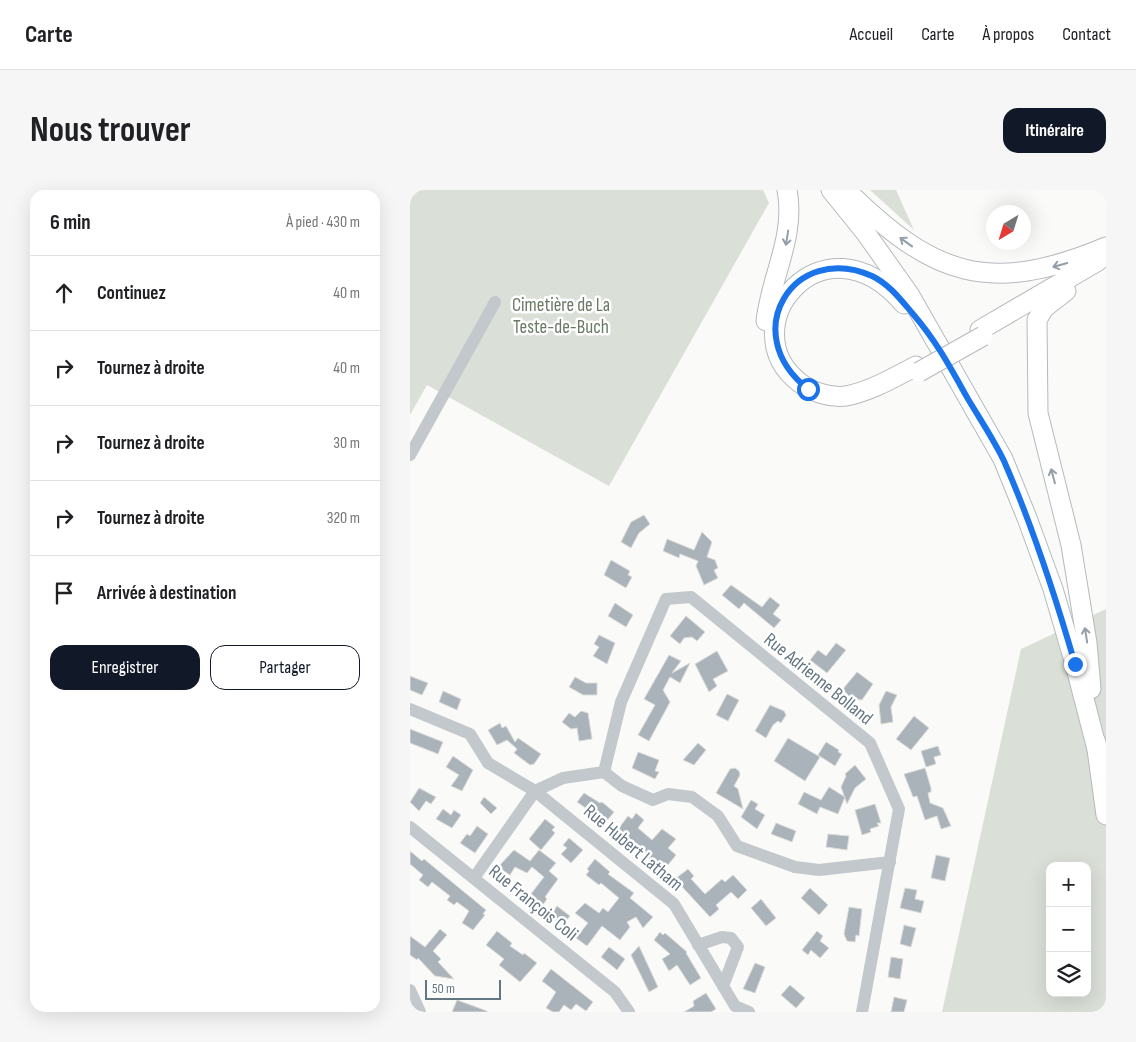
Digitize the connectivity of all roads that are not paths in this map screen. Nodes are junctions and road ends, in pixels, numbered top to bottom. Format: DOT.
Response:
graph roads {
  1 [pos="787,190"];
  2 [pos="831,190"];
  3 [pos="846,190"];
  4 [pos="1106,247"];
  5 [pos="1106,257"];
  6 [pos="1106,266"];
  7 [pos="1066,291"];
  8 [pos="495,302"];
  9 [pos="982,333"];
  10 [pos="935,340"];
  11 [pos="917,369"];
  12 [pos="410,455"];
  13 [pos="410,710"];
  14 [pos="1098,753"];
  15 [pos="604,772"];
  16 [pos="535,791"];
  17 [pos="1106,815"];
  18 [pos="410,827"];
  19 [pos="890,862"];
  20 [pos="474,878"];
  21 [pos="698,945"];
  22 [pos="723,986"];
  23 [pos="410,990"];
  24 [pos="420,1012"];
  25 [pos="629,1012"];
  26 [pos="750,1012"];
  27 [pos="862,1012"];
  1 -- 11 [label="main road, one-way"];
  2 -- 10 [label="main road"];
  4 -- 3 [label="main road, one-way"];
  5 -- 9 [label="main road"];
  6 -- 7 [label="main road"];
  7 -- 9 [label="main road"];
  14 -- 7 [label="main road, one-way"];
  8 -- 12 [label="street"];
  9 -- 11 [label="main road, bridge"];
  10 -- 11 [label="main road"];
  10 -- 14 [label="main road"];
  13 -- 16 [label="street, Rue Hubert Latham"];
  14 -- 17 [label="main road"];
  15 -- 16 [label="street"];
  15 -- 19 [label="street"];
  15 -- 19 [label="street, Rue Adrienne Bolland"];
  16 -- 20 [label="street"];
  16 -- 21 [label="street, Rue Hubert Latham"];
  18 -- 20 [label="street, Rue François Coli"];
  19 -- 27 [label="street, Rue Adrienne Bolland"];
  20 -- 25 [label="street, Rue François Coli"];
  21 -- 22 [label="street, Rue Hubert Latham"];
  21 -- 22 [label="street"];
  22 -- 26 [label="street, Rue Hubert Latham"];
  23 -- 24 [label="street"];
}
